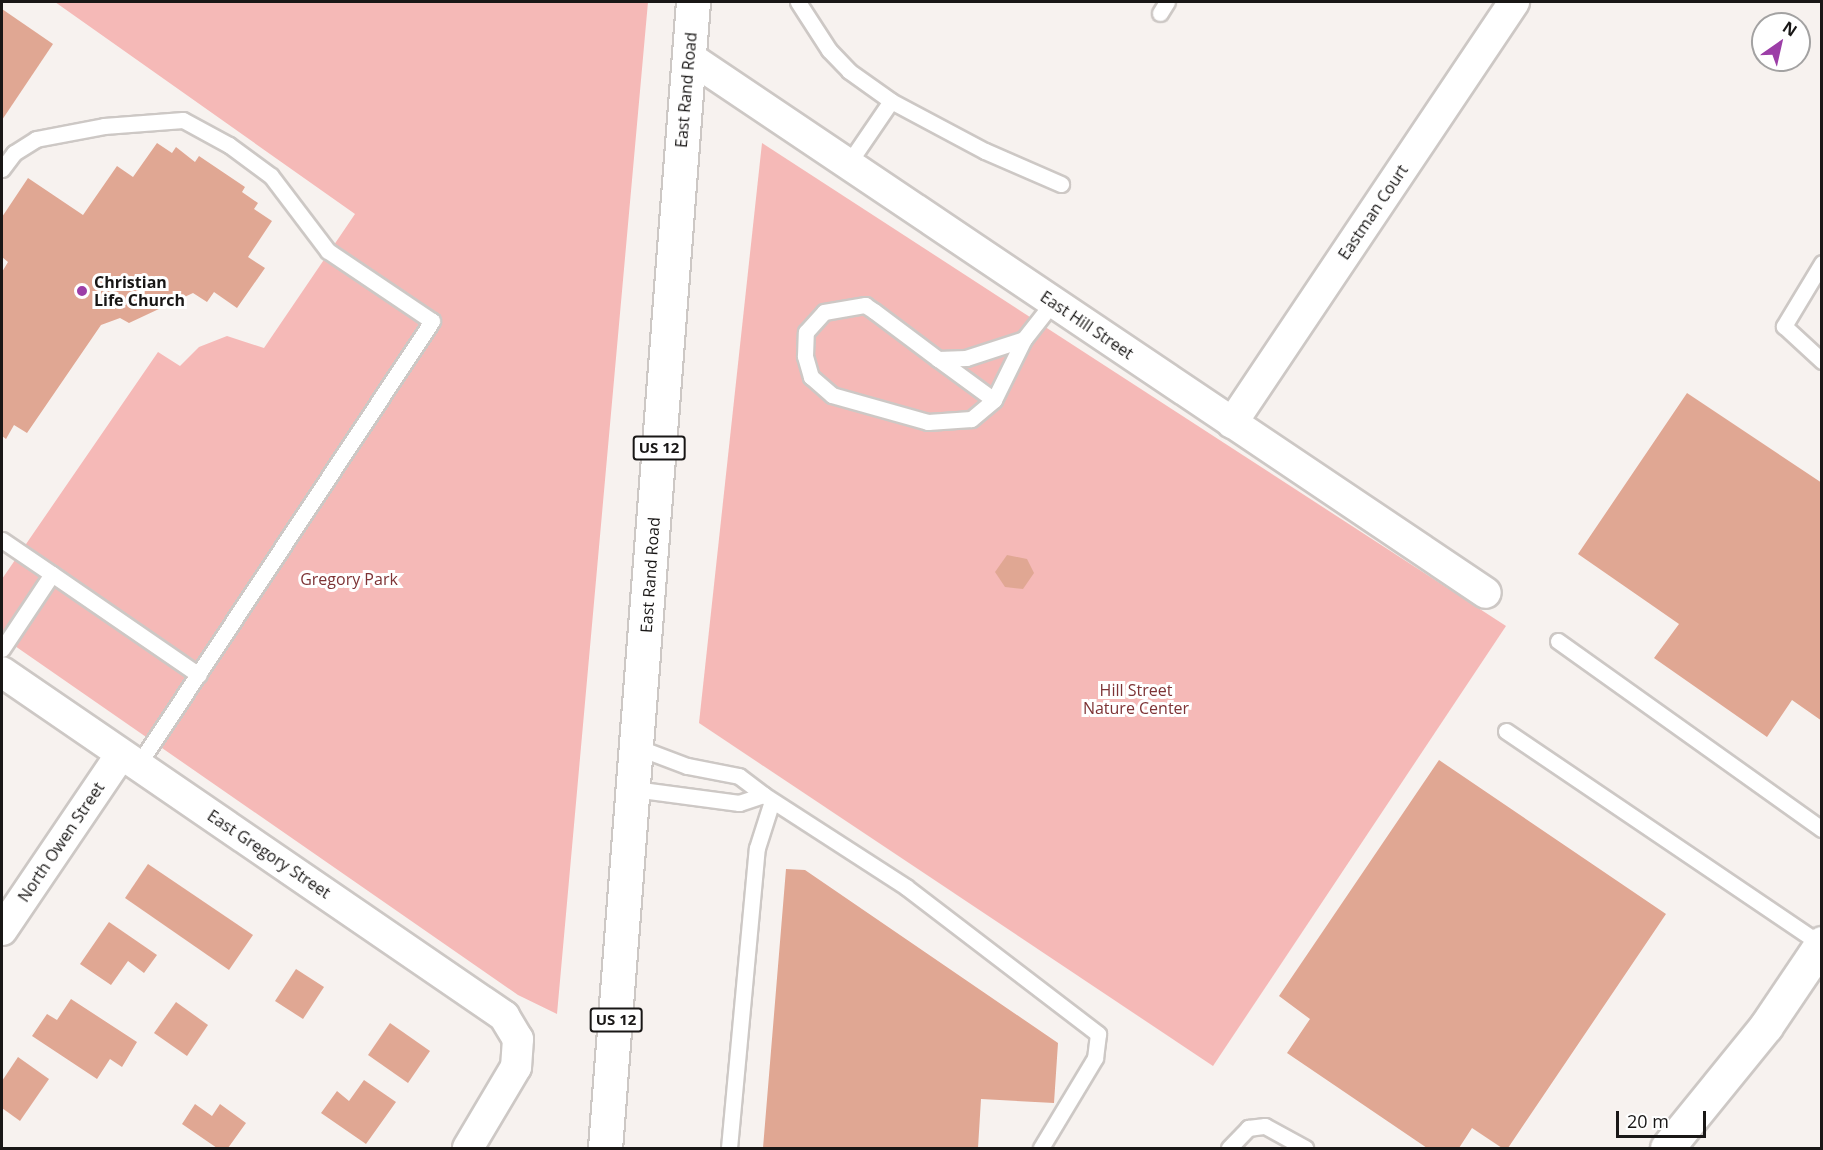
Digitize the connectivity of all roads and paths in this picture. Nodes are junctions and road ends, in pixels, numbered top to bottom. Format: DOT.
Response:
graph roads {
  1 [pos="693,2"];
  2 [pos="798,2"];
  3 [pos="1514,2"];
  4 [pos="689,57"];
  5 [pos="891,101"];
  6 [pos="848,165"];
  7 [pos="2,169"];
  8 [pos="1061,184"];
  9 [pos="1821,263"];
  10 [pos="1053,302"];
  11 [pos="1024,339"];
  12 [pos="938,359"];
  13 [pos="1821,361"];
  14 [pos="994,400"];
  15 [pos="1232,423"];
  16 [pos="2,540"];
  17 [pos="52,574"];
  18 [pos="1486,593"];
  19 [pos="1558,641"];
  20 [pos="2,650"];
  21 [pos="2,672"];
  22 [pos="199,675"];
  23 [pos="1506,730"];
  24 [pos="637,747"];
  25 [pos="130,759"];
  26 [pos="634,789"];
  27 [pos="768,798"];
  28 [pos="1821,828"];
  29 [pos="2,930"];
  30 [pos="1821,943"];
  31 [pos="468,1149"];
  32 [pos="605,1149"];
  33 [pos="729,1149"];
  34 [pos="1041,1149"];
  35 [pos="1229,1149"];
  36 [pos="1305,1149"];
  37 [pos="1667,1149"];
  1 -- 4 [label="main road, East Rand Road / US 12"];
  2 -- 5 [label="lane"];
  3 -- 15 [label="street, Eastman Court"];
  4 -- 6 [label="street, East Hill Street"];
  4 -- 24 [label="main road, East Rand Road / US 12"];
  5 -- 6 [label="lane"];
  5 -- 8 [label="lane"];
  6 -- 10 [label="street, East Hill Street"];
  7 -- 22 [label="lane"];
  9 -- 13 [label="lane"];
  10 -- 11 [label="lane"];
  10 -- 15 [label="street, East Hill Street"];
  11 -- 12 [label="lane"];
  11 -- 14 [label="lane"];
  12 -- 14 [label="lane"];
  12 -- 14 [label="lane"];
  15 -- 18 [label="street, East Hill Street"];
  16 -- 17 [label="lane"];
  17 -- 20 [label="lane"];
  17 -- 22 [label="lane"];
  19 -- 28 [label="lane"];
  21 -- 25 [label="street, East Gregory Street"];
  22 -- 25 [label="lane"];
  23 -- 30 [label="lane"];
  24 -- 26 [label="main road, East Rand Road / US 12"];
  24 -- 27 [label="lane"];
  25 -- 29 [label="street, North Owen Street"];
  25 -- 31 [label="street, East Gregory Street"];
  26 -- 27 [label="lane"];
  26 -- 32 [label="main road, East Rand Road / US 12"];
  27 -- 33 [label="lane"];
  27 -- 34 [label="lane"];
  30 -- 37 [label="main road"];
  35 -- 36 [label="lane"];
}
